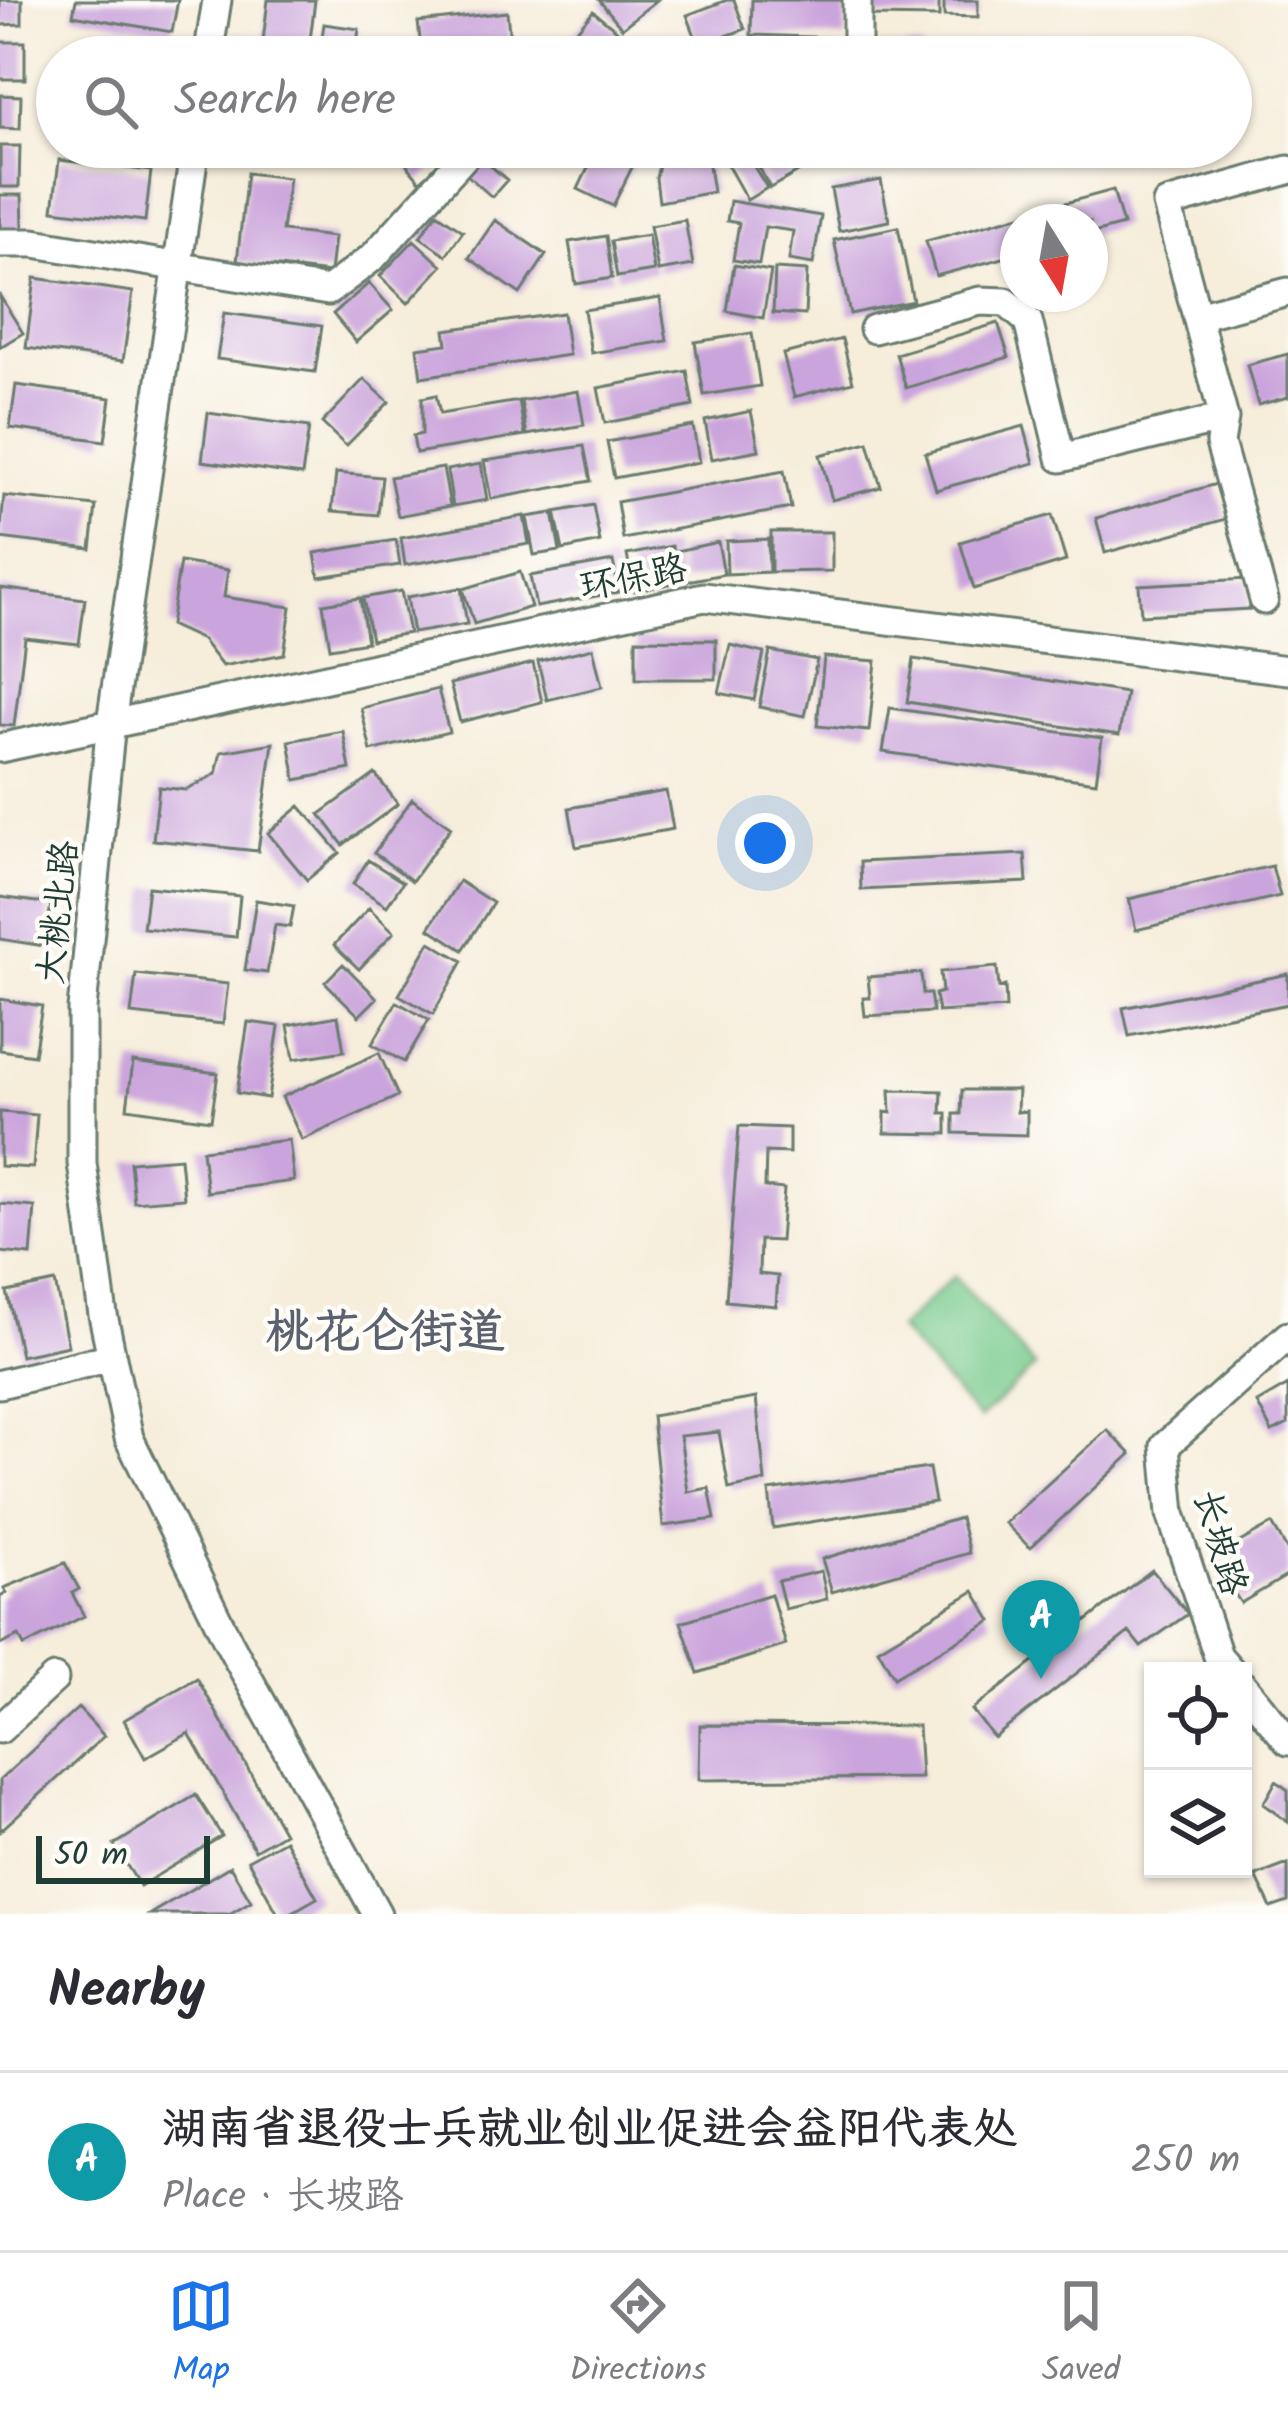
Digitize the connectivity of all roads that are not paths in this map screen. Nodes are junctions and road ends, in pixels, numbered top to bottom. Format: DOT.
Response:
graph roads {
  1 [pos="217,0"];
  2 [pos="857,0"];
  3 [pos="211,36"];
  4 [pos="857,36"];
  5 [pos="192,168"];
  6 [pos="453,168"];
  7 [pos="1288,170"];
  8 [pos="0,243"];
  9 [pos="178,265"];
  10 [pos="1288,292"];
  11 [pos="1197,316"];
  12 [pos="874,329"];
  13 [pos="1224,418"];
  14 [pos="1264,600"];
  15 [pos="1288,670"];
  16 [pos="111,724"];
  17 [pos="0,748"];
  18 [pos="1288,1336"];
  19 [pos="112,1357"];
  20 [pos="0,1384"];
  21 [pos="1223,1662"];
  22 [pos="54,1679"];
  23 [pos="1252,1697"];
  24 [pos="0,1729"];
  25 [pos="1288,1741"];
  26 [pos="377,1914"];
  1 -- 3 [label="street"];
  2 -- 4 [label="street"];
  5 -- 9 [label="street, 大桃北路"];
  6 -- 9 [label="street"];
  7 -- 11 [label="street"];
  8 -- 9 [label="street"];
  9 -- 16 [label="street, 大桃北路"];
  10 -- 11 [label="street"];
  11 -- 13 [label="street"];
  12 -- 13 [label="street"];
  13 -- 14 [label="street"];
  15 -- 16 [label="street, 环保路"];
  16 -- 17 [label="street, 环保路"];
  16 -- 19 [label="street, 大桃北路"];
  18 -- 21 [label="street, 长坡路"];
  19 -- 20 [label="street"];
  19 -- 26 [label="street, 大桃北路"];
  22 -- 24 [label="street"];
  23 -- 25 [label="street"];
}
